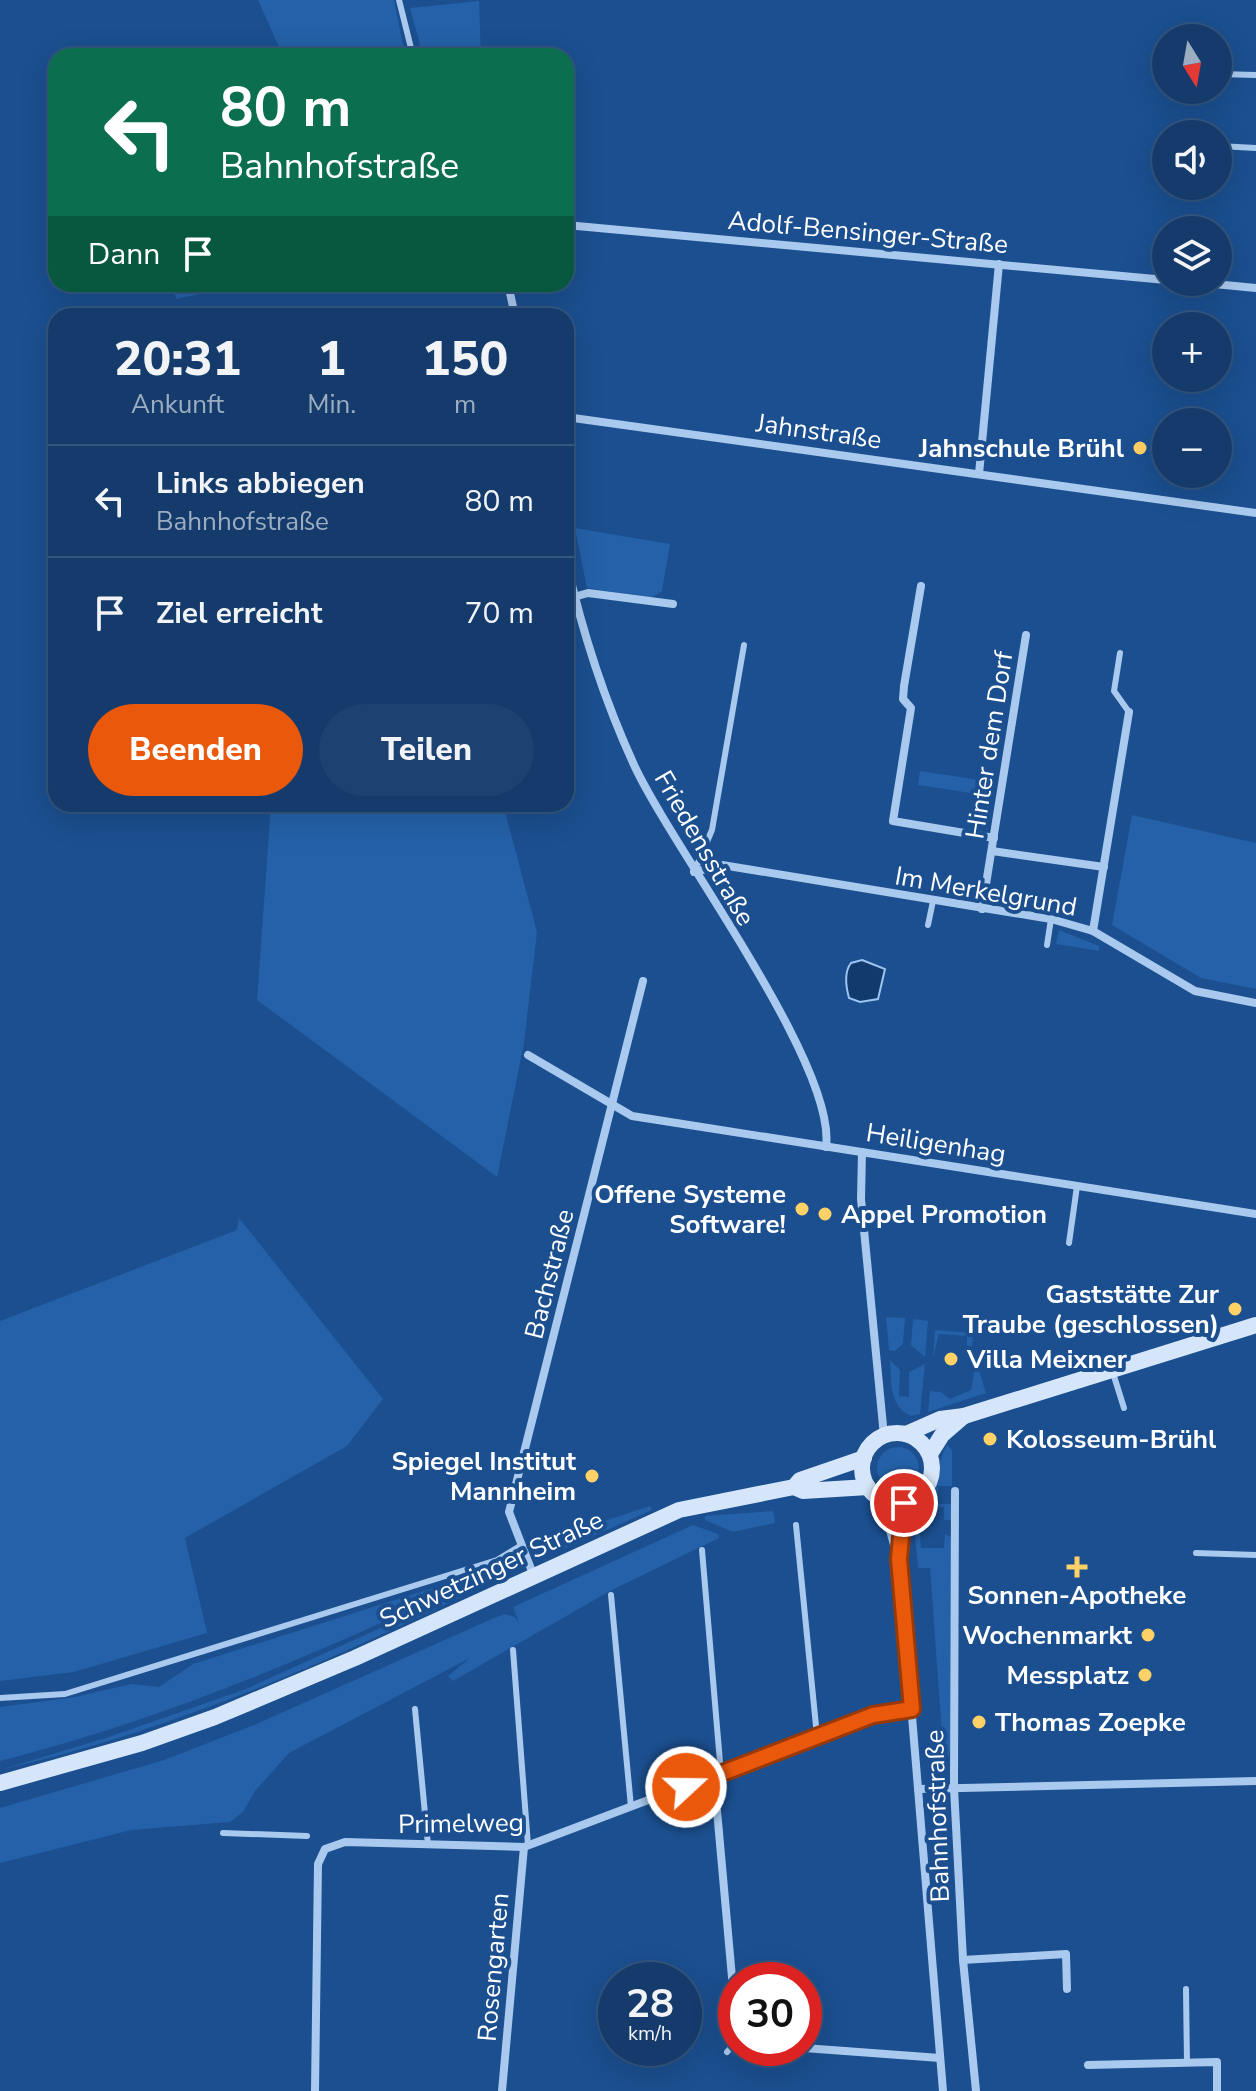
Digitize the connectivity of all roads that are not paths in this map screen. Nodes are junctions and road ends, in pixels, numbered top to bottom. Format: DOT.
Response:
graph roads {
  1 [pos="399,0"];
  2 [pos="411,48"];
  3 [pos="1232,74"];
  4 [pos="1256,75"];
  5 [pos="1232,147"];
  6 [pos="1256,148"];
  7 [pos="574,226"];
  8 [pos="999,264"];
  9 [pos="1152,279"];
  10 [pos="1232,286"];
  11 [pos="1256,288"];
  12 [pos="574,418"];
  13 [pos="979,474"];
  14 [pos="1256,513"];
  15 [pos="921,586"];
  16 [pos="574,597"];
  17 [pos="673,604"];
  18 [pos="1026,635"];
  19 [pos="744,645"];
  20 [pos="1120,653"];
  21 [pos="1129,712"];
  22 [pos="994,838"];
  23 [pos="992,851"];
  24 [pos="1104,867"];
  25 [pos="694,872"];
  26 [pos="933,901"];
  27 [pos="982,909"];
  28 [pos="1051,919"];
  29 [pos="928,925"];
  30 [pos="1093,931"];
  31 [pos="1047,945"];
  32 [pos="643,981"];
  33 [pos="1256,1003"];
  34 [pos="528,1055"];
  35 [pos="612,1105"];
  36 [pos="826,1147"];
  37 [pos="862,1152"];
  38 [pos="1077,1186"];
  39 [pos="1256,1214"];
  40 [pos="1069,1243"];
  41 [pos="1256,1325"];
  42 [pos="1113,1370"];
  43 [pos="1124,1408"];
  44 [pos="964,1416"];
  45 [pos="906,1434"];
  46 [pos="884,1436"];
  47 [pos="930,1454"];
  48 [pos="864,1458"];
  49 [pos="794,1487"];
  50 [pos="868,1487"];
  51 [pos="955,1491"];
  52 [pos="881,1499"];
  53 [pos="904,1503"];
  54 [pos="796,1525"];
  55 [pos="520,1546"];
  56 [pos="702,1550"];
  57 [pos="1196,1553"];
  58 [pos="1256,1555"];
  59 [pos="899,1559"];
  60 [pos="533,1574"];
  61 [pos="611,1595"];
  62 [pos="513,1650"];
  63 [pos="0,1698"];
  64 [pos="415,1709"];
  65 [pos="912,1709"];
  66 [pos="817,1736"];
  67 [pos="718,1775"];
  68 [pos="1256,1781"];
  69 [pos="0,1783"];
  70 [pos="954,1788"];
  71 [pos="918,1789"];
  72 [pos="631,1807"];
  73 [pos="223,1833"];
  74 [pos="307,1836"];
  75 [pos="428,1845"];
  76 [pos="526,1846"];
  77 [pos="963,1960"];
  78 [pos="732,1962"];
  79 [pos="1067,1989"];
  80 [pos="1186,1989"];
  81 [pos="822,2049"];
  82 [pos="940,2058"];
  83 [pos="1187,2063"];
  84 [pos="1088,2065"];
  85 [pos="315,2091"];
  86 [pos="502,2091"];
  87 [pos="943,2091"];
  88 [pos="976,2091"];
  89 [pos="1217,2091"];
  1 -- 2 [label="lane"];
  3 -- 4 [label="lane"];
  5 -- 6 [label="lane"];
  7 -- 8 [label="street, Adolf-Bensinger-Straße"];
  8 -- 9 [label="street, Adolf-Bensinger-Straße"];
  8 -- 13 [label="street"];
  10 -- 11 [label="street"];
  12 -- 13 [label="street, Jahnstraße"];
  13 -- 14 [label="street, Jahnstraße"];
  15 -- 22 [label="street"];
  16 -- 17 [label="street"];
  16 -- 25 [label="street, Friedensstraße"];
  18 -- 22 [label="street, Hinter dem Dorf"];
  19 -- 25 [label="lane"];
  20 -- 21 [label="lane"];
  21 -- 24 [label="street"];
  22 -- 23 [label="street, Hinter dem Dorf"];
  23 -- 24 [label="street"];
  23 -- 27 [label="street, Hinter dem Dorf"];
  24 -- 30 [label="street"];
  25 -- 26 [label="street, Im Merkelgrund"];
  25 -- 36 [label="street, Friedensstraße"];
  26 -- 27 [label="street, Im Merkelgrund"];
  26 -- 29 [label="lane"];
  27 -- 28 [label="street, Im Merkelgrund"];
  28 -- 30 [label="street, Im Merkelgrund"];
  28 -- 31 [label="lane"];
  30 -- 33 [label="street, Im Merkelgrund"];
  32 -- 35 [label="street, Bachstraße"];
  34 -- 35 [label="street, Heiligenhag"];
  35 -- 36 [label="street, Heiligenhag"];
  35 -- 55 [label="street, Bachstraße"];
  36 -- 37 [label="street, Heiligenhag"];
  37 -- 38 [label="street, Heiligenhag"];
  37 -- 46 [label="street"];
  38 -- 39 [label="street, Heiligenhag"];
  38 -- 40 [label="lane"];
  41 -- 42 [label="main road"];
  42 -- 43 [label="lane"];
  42 -- 44 [label="main road"];
  44 -- 45 [label="main road"];
  44 -- 47 [label="main road"];
  45 -- 46 [label="main road"];
  45 -- 47 [label="main road"];
  46 -- 48 [label="main road"];
  47 -- 53 [label="main road"];
  48 -- 49 [label="main road, Schwetzinger Straße"];
  48 -- 50 [label="main road"];
  49 -- 50 [label="main road, Schwetzinger Straße"];
  49 -- 60 [label="main road, Schwetzinger Straße"];
  50 -- 52 [label="main road"];
  51 -- 70 [label="street, Bahnhofstraße"];
  52 -- 53 [label="main road"];
  52 -- 59 [label="street, Bahnhofstraße"];
  53 -- 59 [label="street, Bahnhofstraße"];
  54 -- 66 [label="lane"];
  55 -- 60 [label="street, Bachstraße"];
  55 -- 63 [label="lane, Schwetzinger Straße"];
  56 -- 67 [label="lane"];
  57 -- 58 [label="lane"];
  59 -- 65 [label="street, Bahnhofstraße"];
  60 -- 69 [label="main road, Schwetzinger Straße"];
  61 -- 72 [label="lane"];
  62 -- 76 [label="lane"];
  64 -- 75 [label="lane"];
  65 -- 66 [label="street, Primelweg"];
  65 -- 71 [label="street, Bahnhofstraße"];
  66 -- 67 [label="street, Primelweg"];
  67 -- 72 [label="street, Primelweg"];
  67 -- 78 [label="street"];
  68 -- 70 [label="street"];
  70 -- 71 [label="street"];
  70 -- 77 [label="street, Bahnhofstraße"];
  71 -- 82 [label="street, Bahnhofstraße"];
  72 -- 76 [label="street, Primelweg"];
  73 -- 74 [label="lane"];
  75 -- 76 [label="street, Primelweg"];
  75 -- 85 [label="street, Primelweg"];
  76 -- 86 [label="street, Rosengarten"];
  77 -- 79 [label="street"];
  77 -- 88 [label="street, Bahnhofstraße"];
  80 -- 83 [label="lane"];
  81 -- 82 [label="street"];
  82 -- 87 [label="street, Bahnhofstraße"];
  83 -- 84 [label="street"];
  83 -- 89 [label="street"];
}
